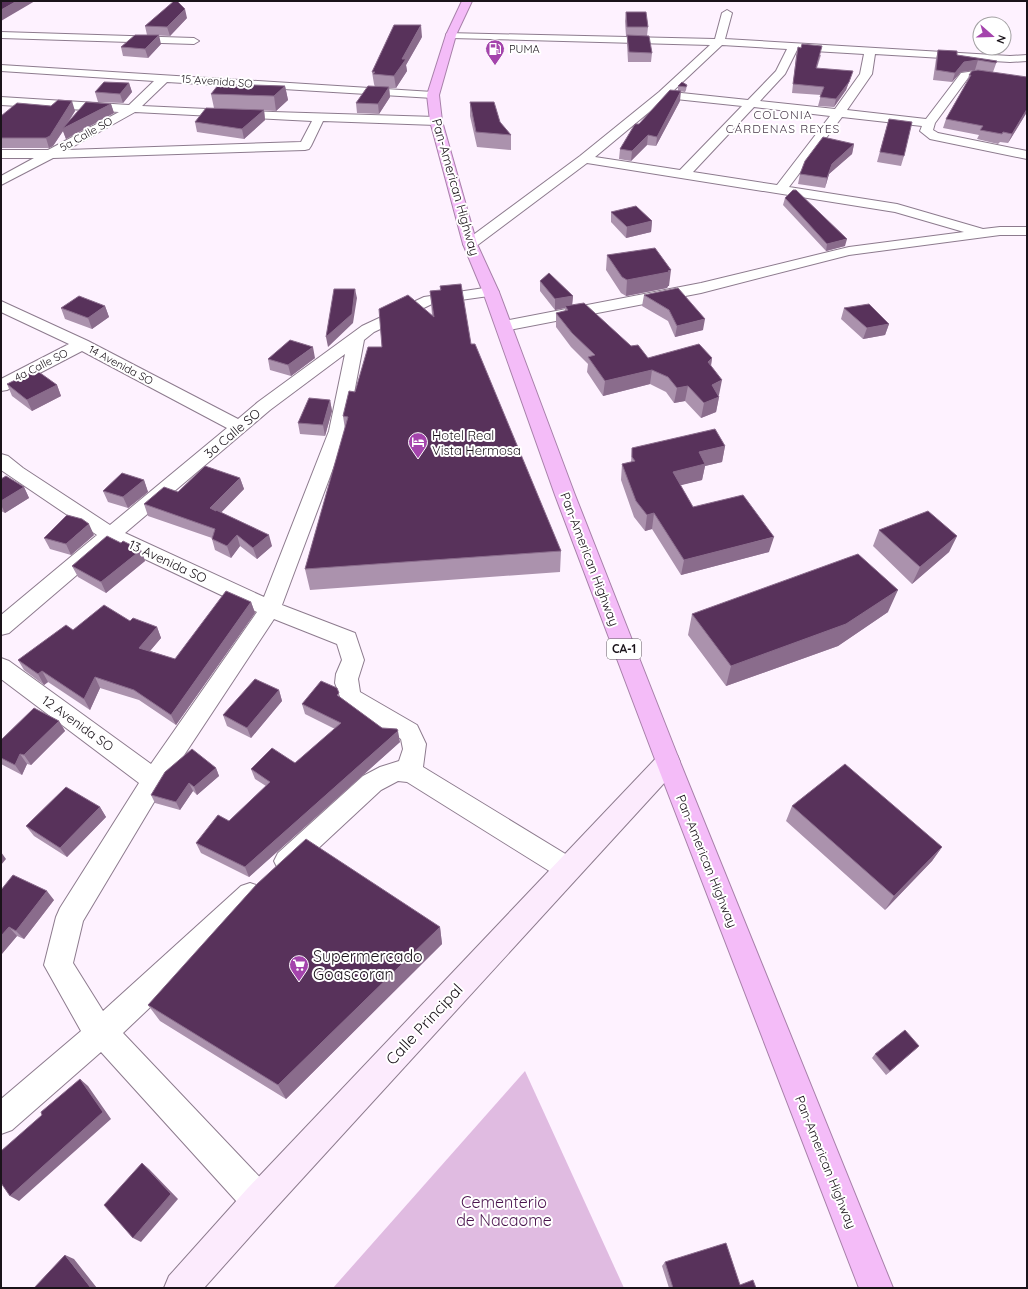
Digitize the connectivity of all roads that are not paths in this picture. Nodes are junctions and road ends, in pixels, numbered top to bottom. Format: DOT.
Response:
graph roads {
  1 [pos="467,1"];
  2 [pos="727,13"];
  3 [pos="1,35"];
  4 [pos="451,35"];
  5 [pos="194,41"];
  6 [pos="719,42"];
  7 [pos="793,47"];
  8 [pos="870,51"];
  9 [pos="1027,58"];
  10 [pos="1,68"];
  11 [pos="164,78"];
  12 [pos="1027,83"];
  13 [pos="663,94"];
  14 [pos="433,95"];
  15 [pos="1,101"];
  16 [pos="751,104"];
  17 [pos="132,110"];
  18 [pos="839,114"];
  19 [pos="319,118"];
  20 [pos="436,121"];
  21 [pos="929,123"];
  22 [pos="1,154"];
  23 [pos="49,154"];
  24 [pos="1027,155"];
  25 [pos="585,159"];
  26 [pos="684,174"];
  27 [pos="1,182"];
  28 [pos="780,190"];
  29 [pos="1027,231"];
  30 [pos="987,233"];
  31 [pos="470,244"];
  32 [pos="491,292"];
  33 [pos="1,306"];
  34 [pos="504,326"];
  35 [pos="356,338"];
  36 [pos="82,344"];
  37 [pos="1,386"];
  38 [pos="239,427"];
  39 [pos="1,460"];
  40 [pos="111,535"];
  41 [pos="270,609"];
  42 [pos="1,626"];
  43 [pos="1,667"];
  44 [pos="668,762"];
  45 [pos="411,772"];
  46 [pos="154,780"];
  47 [pos="568,869"];
  48 [pos="102,1032"];
  49 [pos="1,1119"];
  50 [pos="259,1201"];
  51 [pos="181,1288"];
  52 [pos="876,1288"];
  1 -- 4 [label="highway, Pan-American Highway / CA-1"];
  2 -- 6 [label="street"];
  3 -- 5 [label="street"];
  4 -- 6 [label="street"];
  4 -- 14 [label="highway, Pan-American Highway / CA-1"];
  6 -- 7 [label="street"];
  6 -- 13 [label="street"];
  7 -- 8 [label="street"];
  7 -- 16 [label="street"];
  8 -- 9 [label="street"];
  8 -- 18 [label="street"];
  10 -- 11 [label="street, 15 Avenida SO"];
  11 -- 14 [label="street, 15 Avenida SO"];
  11 -- 17 [label="street, 5a Calle SO"];
  12 -- 21 [label="street"];
  13 -- 16 [label="street"];
  13 -- 25 [label="street"];
  14 -- 20 [label="highway, Pan-American Highway / CA-1"];
  15 -- 17 [label="street"];
  16 -- 18 [label="street"];
  16 -- 26 [label="street"];
  17 -- 19 [label="street"];
  17 -- 23 [label="street, 5a Calle SO"];
  18 -- 21 [label="street"];
  18 -- 28 [label="street"];
  19 -- 20 [label="street"];
  19 -- 23 [label="street"];
  20 -- 31 [label="highway, Pan-American Highway / CA-1"];
  21 -- 24 [label="street"];
  22 -- 23 [label="street"];
  23 -- 27 [label="street, 5a Calle SO"];
  25 -- 26 [label="street"];
  25 -- 31 [label="street"];
  26 -- 28 [label="street"];
  28 -- 30 [label="street"];
  29 -- 30 [label="street"];
  30 -- 34 [label="street"];
  31 -- 32 [label="highway, Pan-American Highway / CA-1"];
  32 -- 34 [label="highway, Pan-American Highway / CA-1"];
  32 -- 35 [label="street, 3a Calle SO"];
  33 -- 36 [label="street, 14 Avenida SO"];
  34 -- 44 [label="highway, Pan-American Highway / CA-1"];
  35 -- 38 [label="street, 3a Calle SO"];
  35 -- 41 [label="street"];
  36 -- 37 [label="street, 4a Calle SO"];
  36 -- 38 [label="street, 14 Avenida SO"];
  38 -- 40 [label="street, 3a Calle SO"];
  39 -- 40 [label="street, 13 Avenida SO"];
  40 -- 41 [label="street, 13 Avenida SO"];
  40 -- 42 [label="street, 3a Calle SO"];
  41 -- 45 [label="street, 13 Avenida SO"];
  41 -- 46 [label="street"];
  43 -- 46 [label="street, 12 Avenida SO"];
  44 -- 47 [label="street, Calle Principal"];
  44 -- 52 [label="highway, Pan-American Highway / CA-1"];
  45 -- 47 [label="street"];
  45 -- 48 [label="street"];
  46 -- 48 [label="street"];
  47 -- 50 [label="street, Calle Principal"];
  48 -- 49 [label="street"];
  48 -- 50 [label="street"];
  50 -- 51 [label="street, Calle Principal"];
}
